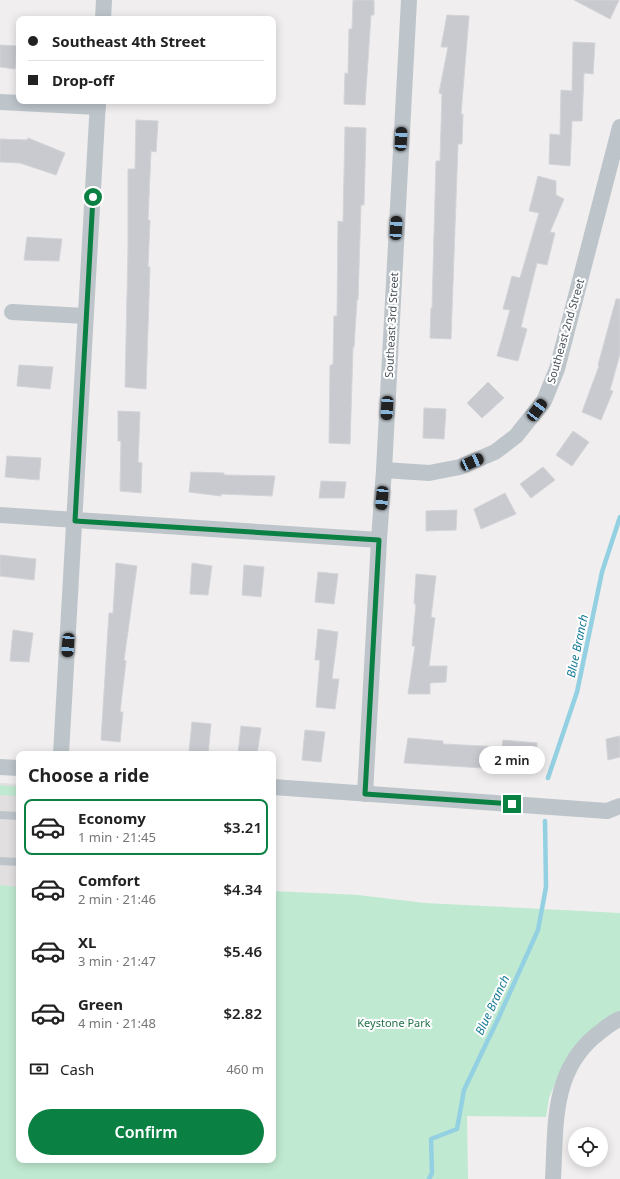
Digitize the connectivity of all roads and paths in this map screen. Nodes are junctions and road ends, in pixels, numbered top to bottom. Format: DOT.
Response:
graph roads {
  1 [pos="104,0"];
  2 [pos="409,0"];
  3 [pos="103,16"];
  4 [pos="0,102"];
  5 [pos="16,102"];
  6 [pos="98,104"];
  7 [pos="620,127"];
  8 [pos="12,312"];
  9 [pos="85,316"];
  10 [pos="384,470"];
  11 [pos="0,515"];
  12 [pos="75,521"];
  13 [pos="379,540"];
  14 [pos="61,751"];
  15 [pos="0,767"];
  16 [pos="16,768"];
  17 [pos="276,787"];
  18 [pos="365,794"];
  19 [pos="620,806"];
  20 [pos="0,815"];
  21 [pos="16,816"];
  22 [pos="0,860"];
  23 [pos="16,862"];
  24 [pos="620,1019"];
  25 [pos="553,1179"];
  1 -- 3 [label="street"];
  2 -- 10 [label="street, Southeast 3rd Street"];
  4 -- 5 [label="street"];
  6 -- 9 [label="street"];
  7 -- 10 [label="street, Southeast 2nd Street"];
  8 -- 9 [label="street"];
  9 -- 12 [label="street"];
  10 -- 13 [label="street, Southeast 3rd Street"];
  11 -- 12 [label="street"];
  12 -- 13 [label="street"];
  12 -- 14 [label="street"];
  13 -- 18 [label="street, Southeast 3rd Street"];
  15 -- 16 [label="street"];
  17 -- 18 [label="street"];
  18 -- 19 [label="street"];
  20 -- 21 [label="lane"];
  22 -- 23 [label="lane"];
  24 -- 25 [label="street"];
}
